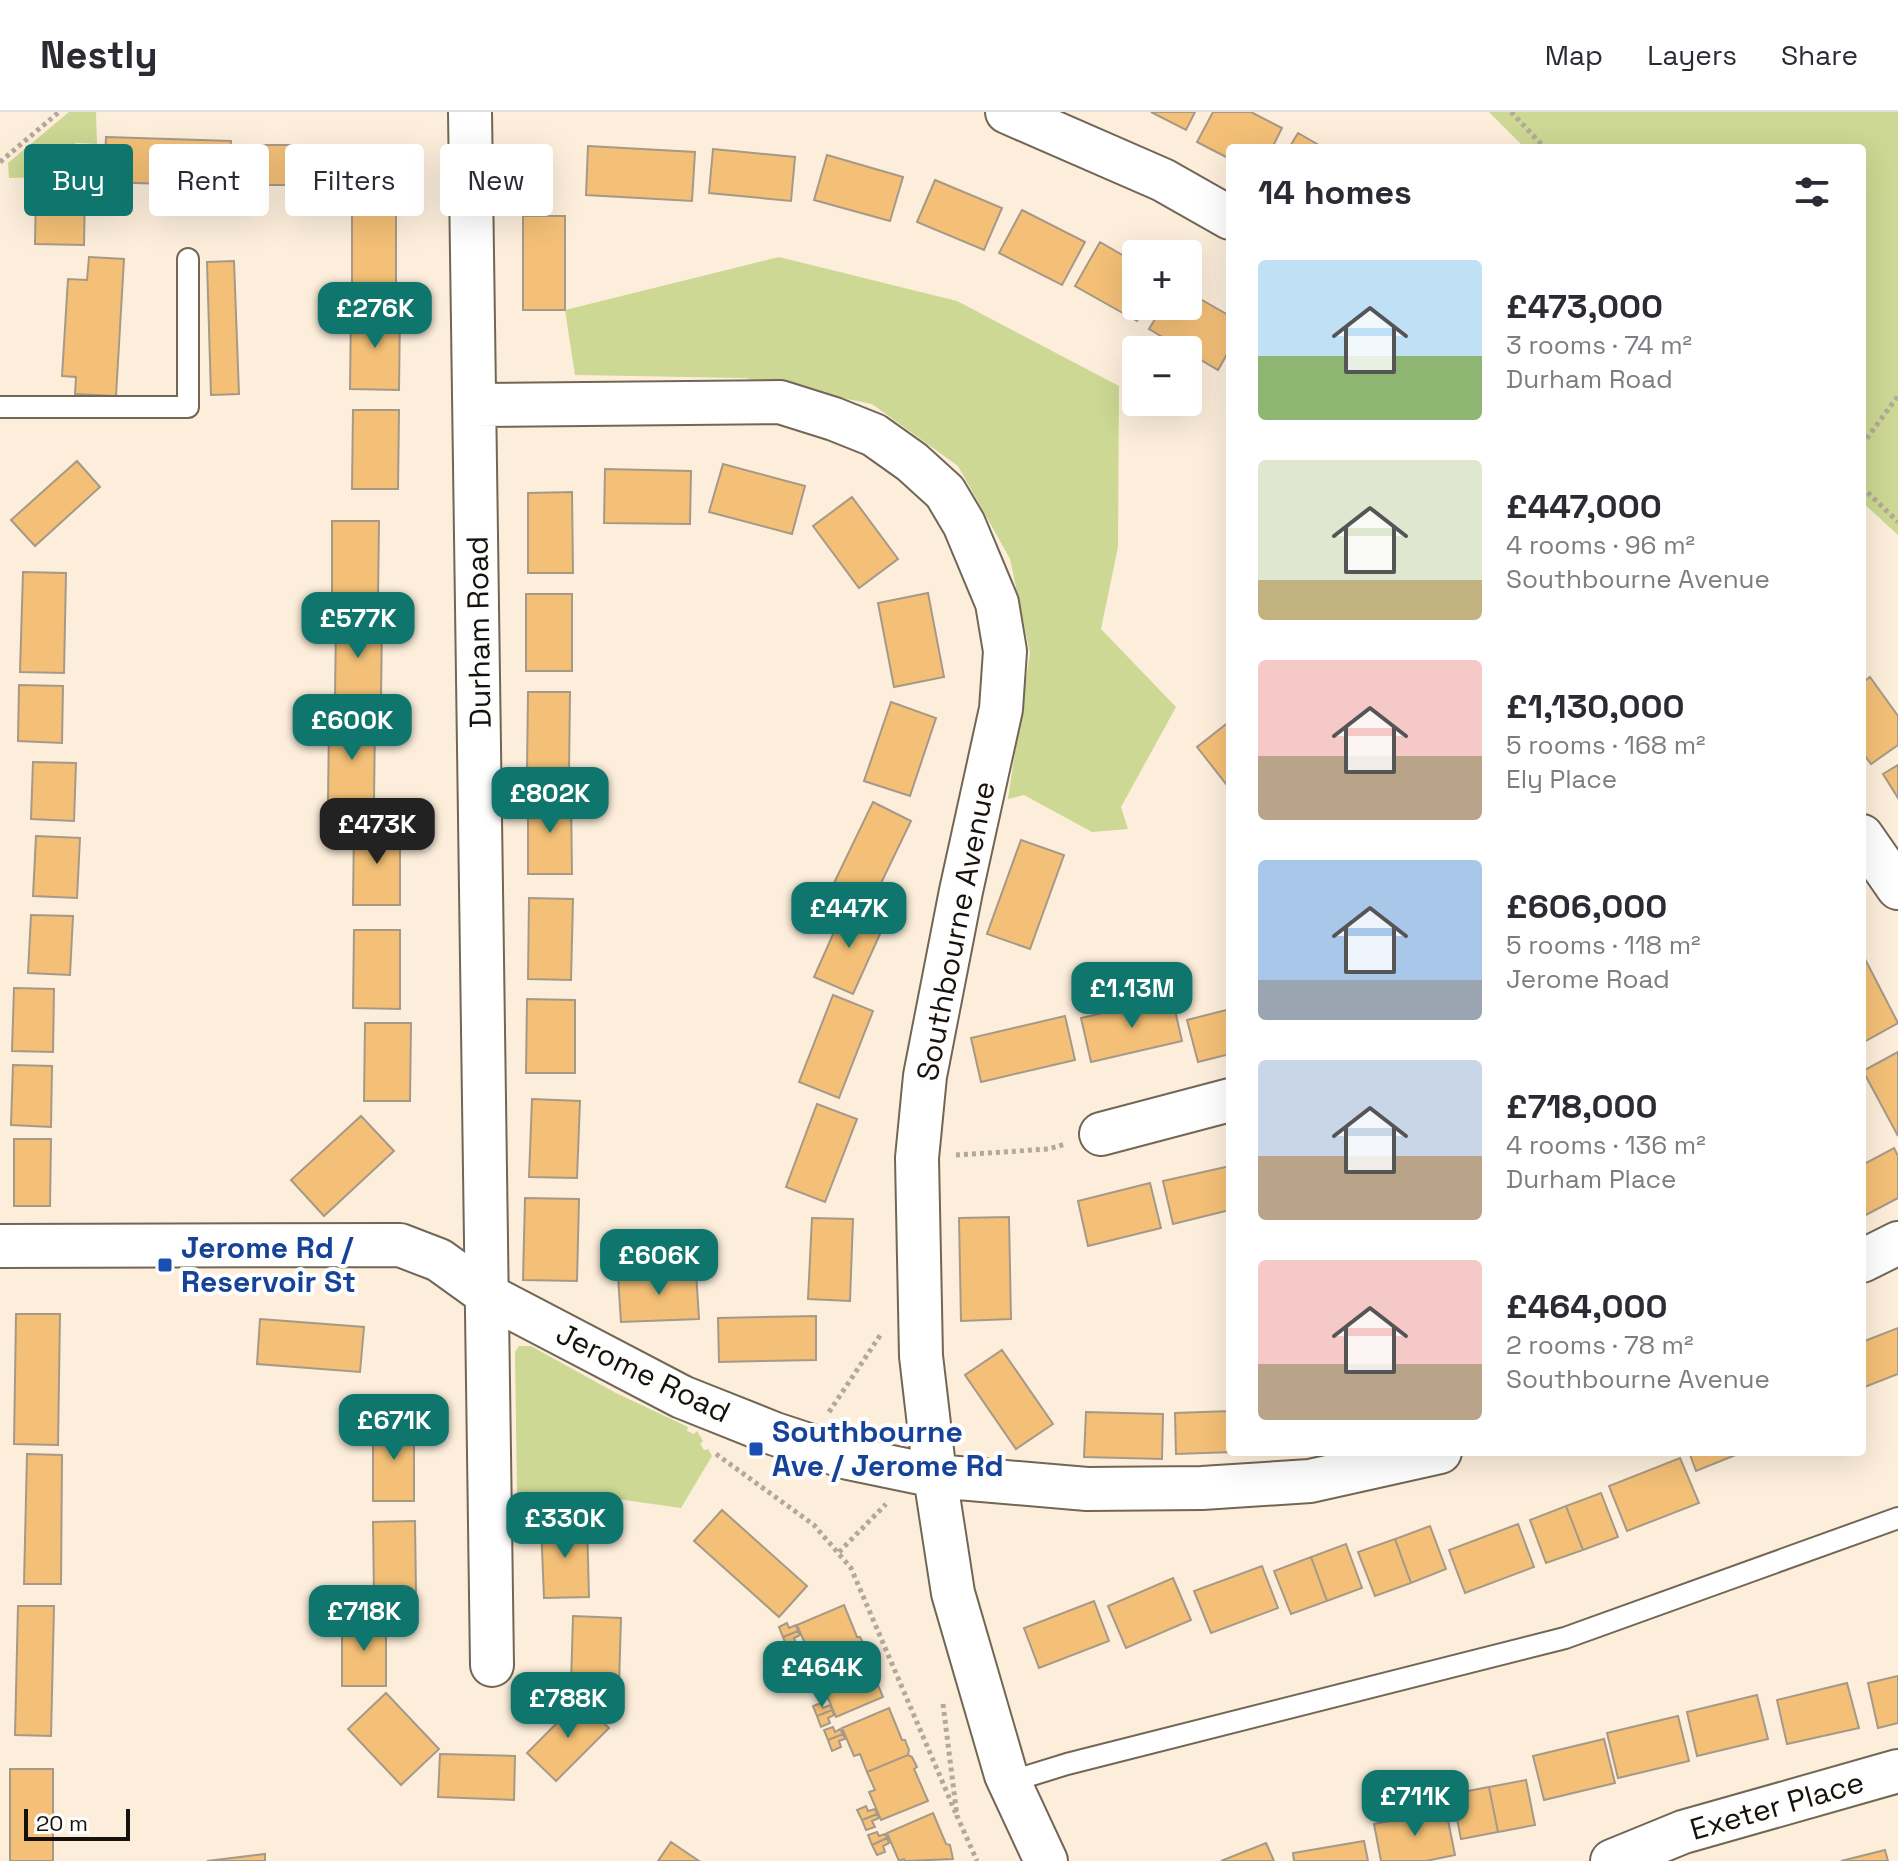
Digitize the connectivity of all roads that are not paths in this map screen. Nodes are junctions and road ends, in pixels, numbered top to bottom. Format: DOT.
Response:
graph roads {
  1 [pos="470,112"];
  2 [pos="1007,112"];
  3 [pos="1226,216"];
  4 [pos="188,259"];
  5 [pos="476,405"];
  6 [pos="0,407"];
  7 [pos="1866,842"];
  8 [pos="1898,888"];
  9 [pos="1226,1101"];
  10 [pos="1101,1134"];
  11 [pos="1898,1243"];
  12 [pos="0,1246"];
  13 [pos="1866,1259"];
  14 [pos="489,1296"];
  15 [pos="1422,1456"];
  16 [pos="935,1476"];
  17 [pos="1898,1518"];
  18 [pos="492,1665"];
  19 [pos="1898,1771"];
  20 [pos="1009,1782"];
  21 [pos="1046,1861"];
  22 [pos="1612,1861"];
  1 -- 5 [label="street, Durham Road"];
  2 -- 3 [label="street"];
  4 -- 6 [label="lane"];
  5 -- 14 [label="street, Durham Road"];
  5 -- 16 [label="street, Southbourne Avenue"];
  7 -- 8 [label="street"];
  9 -- 10 [label="street"];
  11 -- 13 [label="street"];
  12 -- 14 [label="street, Jerome Road"];
  14 -- 16 [label="street, Jerome Road"];
  14 -- 18 [label="street, Durham Road"];
  15 -- 16 [label="street, Jerome Road"];
  16 -- 20 [label="street, Southbourne Avenue"];
  17 -- 20 [label="lane"];
  19 -- 22 [label="street, Exeter Place"];
  20 -- 21 [label="street, Southbourne Avenue"];
}
